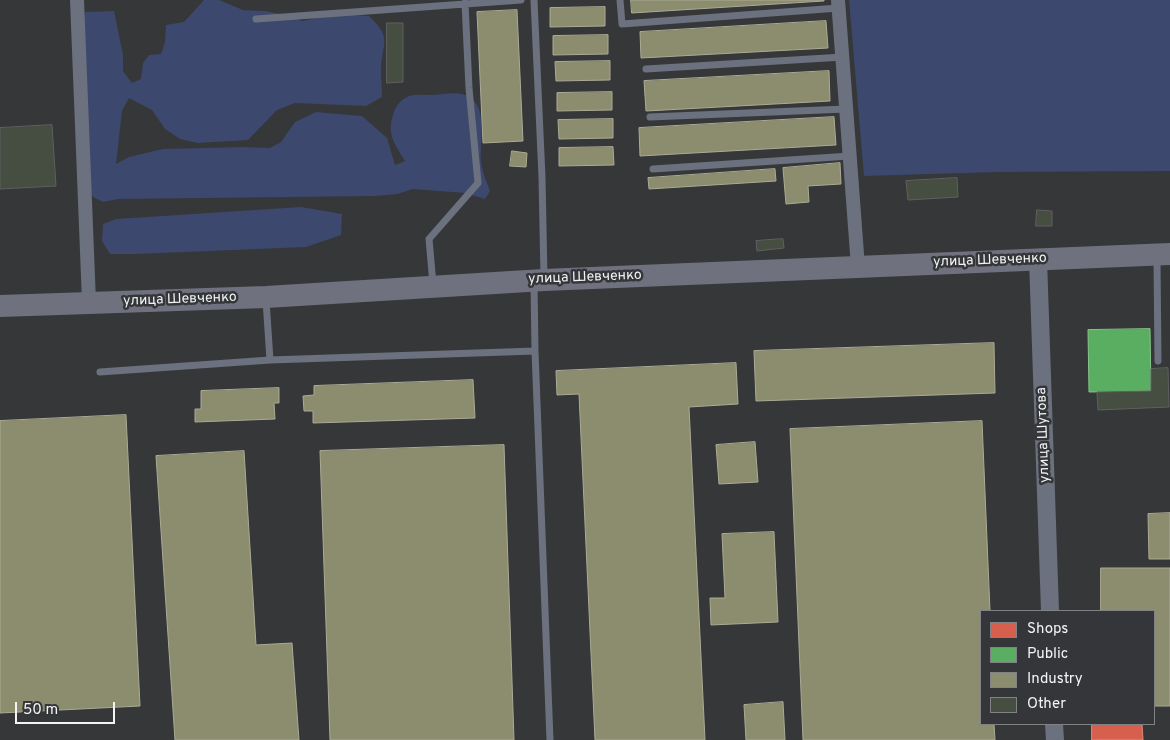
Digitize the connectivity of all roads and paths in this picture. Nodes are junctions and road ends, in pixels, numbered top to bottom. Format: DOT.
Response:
graph roads {
  1 [pos="77,0"];
  2 [pos="520,0"];
  3 [pos="534,0"];
  4 [pos="620,0"];
  5 [pos="465,3"];
  6 [pos="838,4"];
  7 [pos="256,19"];
  8 [pos="842,57"];
  9 [pos="646,69"];
  10 [pos="846,109"];
  11 [pos="650,117"];
  12 [pos="850,156"];
  13 [pos="653,169"];
  14 [pos="1163,254"];
  15 [pos="1038,259"];
  16 [pos="858,266"];
  17 [pos="539,280"];
  18 [pos="433,285"];
  19 [pos="266,297"];
  20 [pos="89,302"];
  21 [pos="0,306"];
  22 [pos="535,351"];
  23 [pos="270,360"];
  24 [pos="1158,361"];
  25 [pos="100,372"];
  26 [pos="1050,610"];
  27 [pos="1054,725"];
  28 [pos="550,740"];
  29 [pos="1055,740"];
  1 -- 20 [label="street"];
  2 -- 5 [label="lane"];
  3 -- 17 [label="lane"];
  4 -- 6 [label="lane"];
  5 -- 7 [label="lane"];
  5 -- 18 [label="lane"];
  6 -- 8 [label="street"];
  8 -- 9 [label="lane"];
  8 -- 10 [label="street"];
  10 -- 11 [label="lane"];
  10 -- 12 [label="street"];
  12 -- 13 [label="lane"];
  12 -- 16 [label="street"];
  14 -- 15 [label="highway, улица Шевченко"];
  14 -- 24 [label="lane"];
  15 -- 16 [label="highway, улица Шевченко"];
  15 -- 26 [label="street, улица Шутова"];
  16 -- 17 [label="highway, улица Шевченко"];
  17 -- 18 [label="highway, улица Шевченко"];
  17 -- 22 [label="lane"];
  18 -- 19 [label="highway, улица Шевченко"];
  19 -- 20 [label="highway, улица Шевченко"];
  19 -- 23 [label="lane"];
  20 -- 21 [label="highway, улица Шевченко"];
  22 -- 23 [label="lane"];
  22 -- 28 [label="lane"];
  23 -- 25 [label="lane"];
  27 -- 29 [label="street"];
}
